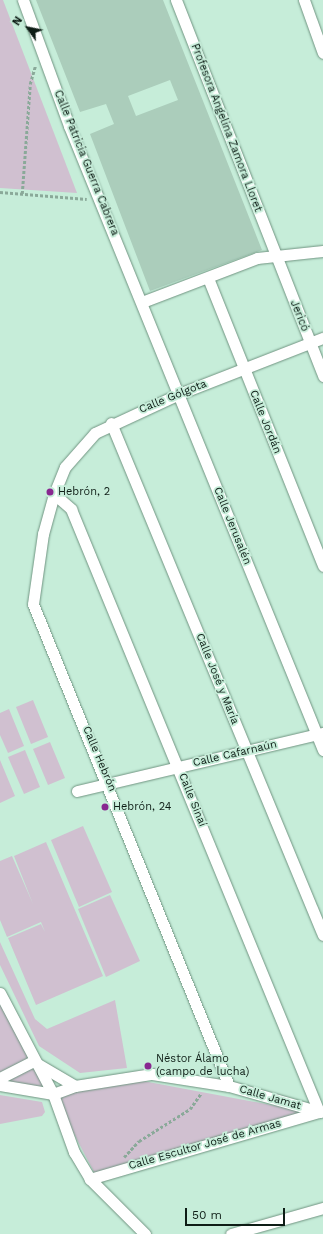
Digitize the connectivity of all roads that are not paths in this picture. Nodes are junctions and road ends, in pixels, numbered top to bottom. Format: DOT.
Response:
graph roads {
  1 [pos="23,0"];
  2 [pos="176,0"];
  3 [pos="304,0"];
  4 [pos="323,53"];
  5 [pos="323,251"];
  6 [pos="275,255"];
  7 [pos="208,278"];
  8 [pos="142,302"];
  9 [pos="323,338"];
  10 [pos="310,343"];
  11 [pos="244,368"];
  12 [pos="323,376"];
  13 [pos="179,394"];
  14 [pos="111,422"];
  15 [pos="54,494"];
  16 [pos="323,566"];
  17 [pos="320,734"];
  18 [pos="323,750"];
  19 [pos="246,751"];
  20 [pos="179,767"];
  21 [pos="109,782"];
  22 [pos="77,791"];
  23 [pos="323,935"];
  24 [pos="0,993"];
  25 [pos="34,1061"];
  26 [pos="0,1078"];
  27 [pos="0,1086"];
  28 [pos="75,1086"];
  29 [pos="229,1086"];
  30 [pos="53,1094"];
  31 [pos="321,1112"];
  32 [pos="90,1179"];
  33 [pos="323,1208"];
  34 [pos="145,1234"];
  35 [pos="231,1234"];
  1 -- 8 [label="street, Calle Patricia Guerra Cabrera"];
  2 -- 6 [label="street, Profesora Angelina Zamora Lloret"];
  3 -- 4 [label="street"];
  5 -- 6 [label="street"];
  6 -- 7 [label="street"];
  6 -- 10 [label="street, Jericó"];
  7 -- 8 [label="street"];
  7 -- 11 [label="street, Calle Jordán"];
  8 -- 13 [label="street, Calle Jerusalén"];
  9 -- 10 [label="street, Calle Gólgota"];
  10 -- 11 [label="street, Calle Gólgota"];
  10 -- 12 [label="street, Jericó"];
  11 -- 13 [label="street, Calle Gólgota"];
  11 -- 16 [label="street, Calle Jordán"];
  13 -- 14 [label="street, Calle Gólgota"];
  13 -- 17 [label="street, Calle Jerusalén"];
  14 -- 15 [label="street, Calle Gólgota"];
  14 -- 19 [label="street, Calle José y María"];
  15 -- 20 [label="street, Calle Sinaí"];
  15 -- 21 [label="street, Calle Hebrón"];
  17 -- 18 [label="street, Calle Jerusalén"];
  17 -- 19 [label="street, Calle Cafarnaún"];
  19 -- 20 [label="street, Calle Cafarnaún"];
  19 -- 23 [label="street, Calle José y María"];
  20 -- 21 [label="street, Calle Cafarnaún"];
  20 -- 31 [label="street, Calle Sinaí"];
  21 -- 22 [label="street, Calle Cafarnaún"];
  21 -- 29 [label="street, Calle Hebrón"];
  24 -- 25 [label="street"];
  25 -- 26 [label="street"];
  25 -- 28 [label="street"];
  25 -- 30 [label="street"];
  27 -- 30 [label="street"];
  28 -- 29 [label="street, Calle Jamat"];
  28 -- 30 [label="street, Calle Jamat"];
  29 -- 31 [label="street, Calle Jamat"];
  30 -- 32 [label="street"];
  31 -- 32 [label="street, Calle Escultor José de Armas"];
  32 -- 34 [label="street"];
  33 -- 35 [label="street"];
}
